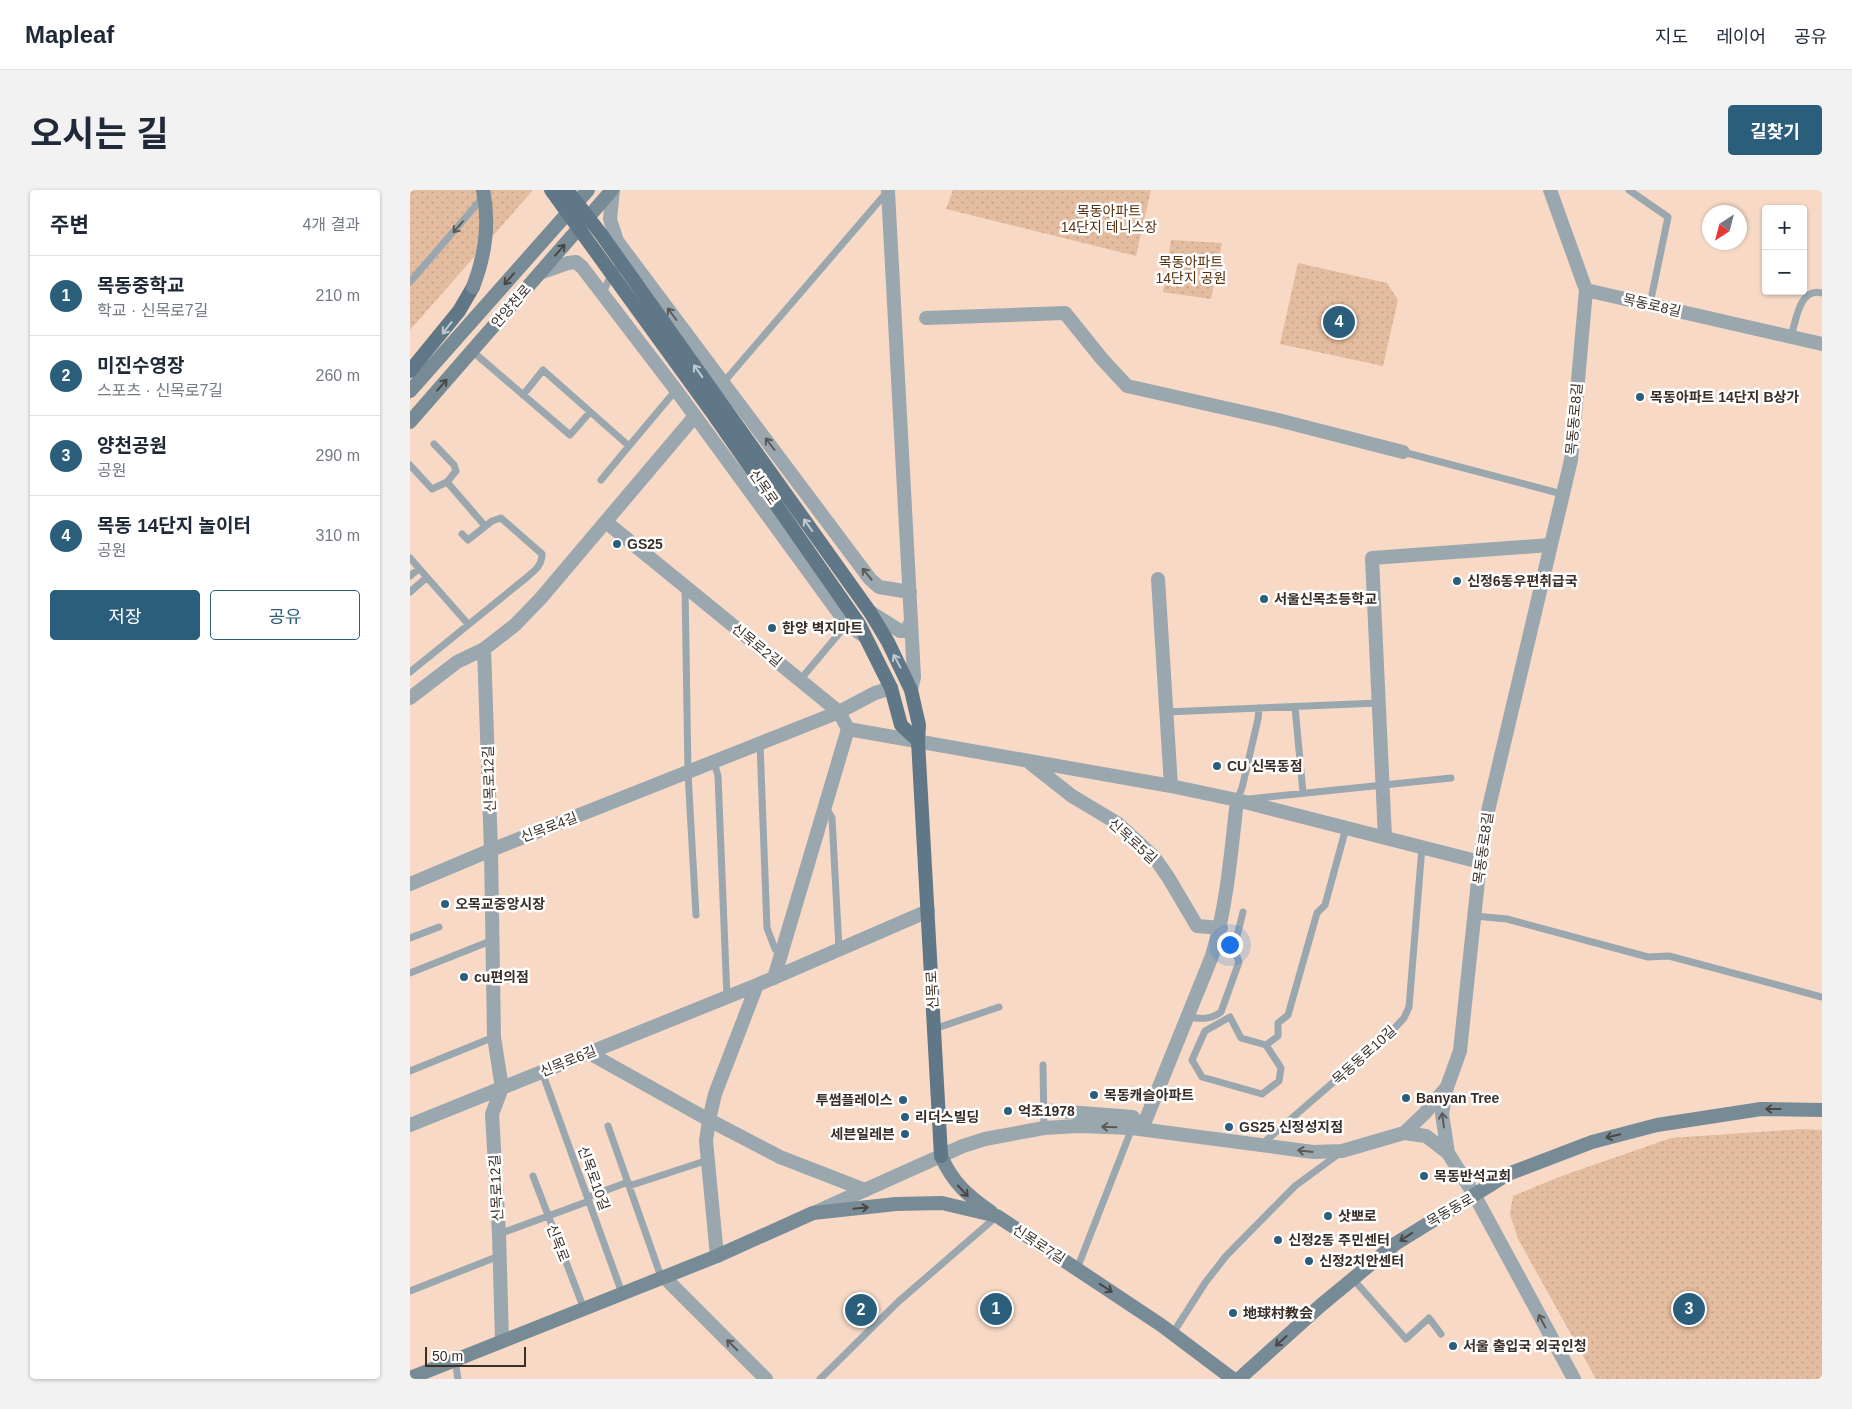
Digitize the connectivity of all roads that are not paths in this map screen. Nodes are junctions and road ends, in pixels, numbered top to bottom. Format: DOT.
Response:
graph roads {
  1 [pos="483,190"];
  2 [pos="489,190"];
  3 [pos="551,190"];
  4 [pos="567,190"];
  5 [pos="588,190"];
  6 [pos="612,190"];
  7 [pos="888,190"];
  8 [pos="1550,190"];
  9 [pos="1630,190"];
  10 [pos="596,238"];
  11 [pos="632,261"];
  12 [pos="540,273"];
  13 [pos="410,282"];
  14 [pos="1586,290"];
  15 [pos="1822,293"];
  16 [pos="603,294"];
  17 [pos="1650,304"];
  18 [pos="926,318"];
  19 [pos="1791,337"];
  20 [pos="1822,344"];
  21 [pos="472,351"];
  22 [pos="410,371"];
  23 [pos="724,382"];
  24 [pos="676,390"];
  25 [pos="410,391"];
  26 [pos="522,395"];
  27 [pos="590,412"];
  28 [pos="721,414"];
  29 [pos="695,416"];
  30 [pos="410,422"];
  31 [pos="434,444"];
  32 [pos="629,446"];
  33 [pos="1403,452"];
  34 [pos="410,465"];
  35 [pos="601,480"];
  36 [pos="447,482"];
  37 [pos="1562,494"];
  38 [pos="606,522"];
  39 [pos="485,526"];
  40 [pos="462,534"];
  41 [pos="1550,545"];
  42 [pos="410,558"];
  43 [pos="418,569"];
  44 [pos="410,576"];
  45 [pos="426,578"];
  46 [pos="1158,579"];
  47 [pos="685,586"];
  48 [pos="410,592"];
  49 [pos="910,592"];
  50 [pos="870,612"];
  51 [pos="911,622"];
  52 [pos="468,624"];
  53 [pos="847,624"];
  54 [pos="864,636"];
  55 [pos="484,649"];
  56 [pos="410,672"];
  57 [pos="800,680"];
  58 [pos="890,688"];
  59 [pos="911,690"];
  60 [pos="410,698"];
  61 [pos="1379,703"];
  62 [pos="1295,707"];
  63 [pos="1258,708"];
  64 [pos="839,712"];
  65 [pos="1166,712"];
  66 [pos="848,729"];
  67 [pos="918,741"];
  68 [pos="760,744"];
  69 [pos="1028,761"];
  70 [pos="714,762"];
  71 [pos="688,773"];
  72 [pos="1451,778"];
  73 [pos="1383,784"];
  74 [pos="1171,786"];
  75 [pos="1303,793"];
  76 [pos="1237,800"];
  77 [pos="825,806"];
  78 [pos="1346,828"];
  79 [pos="1385,838"];
  80 [pos="1422,847"];
  81 [pos="491,850"];
  82 [pos="1480,862"];
  83 [pos="410,884"];
  84 [pos="928,911"];
  85 [pos="1242,912"];
  86 [pos="696,915"];
  87 [pos="1474,916"];
  88 [pos="439,927"];
  89 [pos="1221,928"];
  90 [pos="410,938"];
  91 [pos="493,940"];
  92 [pos="839,950"];
  93 [pos="781,955"];
  94 [pos="410,972"];
  95 [pos="774,978"];
  96 [pos="757,986"];
  97 [pos="1822,997"];
  98 [pos="727,998"];
  99 [pos="999,1007"];
  100 [pos="1188,1017"];
  101 [pos="934,1029"];
  102 [pos="494,1037"];
  103 [pos="1266,1045"];
  104 [pos="589,1053"];
  105 [pos="1043,1065"];
  106 [pos="410,1071"];
  107 [pos="542,1072"];
  108 [pos="1447,1087"];
  109 [pos="502,1088"];
  110 [pos="1043,1110"];
  111 [pos="1822,1110"];
  112 [pos="709,1120"];
  113 [pos="410,1125"];
  114 [pos="608,1126"];
  115 [pos="1044,1128"];
  116 [pos="1137,1129"];
  117 [pos="1404,1133"];
  118 [pos="1260,1145"];
  119 [pos="1342,1151"];
  120 [pos="1448,1153"];
  121 [pos="941,1156"];
  122 [pos="708,1160"];
  123 [pos="533,1176"];
  124 [pos="628,1184"];
  125 [pos="865,1190"];
  126 [pos="1475,1196"];
  127 [pos="588,1199"];
  128 [pos="813,1213"];
  129 [pos="548,1216"];
  130 [pos="997,1216"];
  131 [pos="499,1234"];
  132 [pos="500,1256"];
  133 [pos="717,1256"];
  134 [pos="1077,1269"];
  135 [pos="664,1277"];
  136 [pos="1353,1279"];
  137 [pos="410,1292"];
  138 [pos="622,1294"];
  139 [pos="584,1309"];
  140 [pos="1173,1333"];
  141 [pos="1441,1334"];
  142 [pos="502,1341"];
  143 [pos="455,1360"];
  144 [pos="410,1378"];
  145 [pos="458,1379"];
  146 [pos="766,1379"];
  147 [pos="820,1379"];
  148 [pos="1232,1379"];
  149 [pos="1239,1379"];
  150 [pos="1572,1379"];
  1 -- 22 [label="main road, one-way, bridge"];
  2 -- 13 [label="lane, one-way"];
  3 -- 10 [label="main road, bridge"];
  4 -- 10 [label="main road, bridge"];
  5 -- 25 [label="main road, 안양천로, one-way"];
  6 -- 11 [label="street"];
  12 -- 6 [label="main road, 안양천로, one-way"];
  7 -- 23 [label="lane"];
  7 -- 49 [label="street, 신목로"];
  8 -- 14 [label="street"];
  9 -- 17 [label="lane"];
  10 -- 28 [label="main road, 신목로, bridge"];
  11 -- 16 [label="lane"];
  23 -- 11 [label="street, one-way"];
  12 -- 16 [label="street"];
  12 -- 21 [label="main road, 안양천로"];
  14 -- 17 [label="street, 목동로8길"];
  14 -- 37 [label="street, 목동동로8길"];
  15 -- 19 [label="lane"];
  16 -- 24 [label="street"];
  17 -- 19 [label="street, 목동로8길"];
  18 -- 33 [label="street"];
  19 -- 20 [label="street, 목동로8길"];
  21 -- 26 [label="lane"];
  30 -- 21 [label="main road, 안양천로, one-way"];
  23 -- 29 [label="lane"];
  49 -- 23 [label="street, one-way"];
  24 -- 29 [label="street"];
  24 -- 32 [label="lane"];
  26 -- 27 [label="lane"];
  26 -- 27 [label="lane"];
  27 -- 32 [label="lane"];
  50 -- 28 [label="main road, 신목로, one-way"];
  28 -- 54 [label="main road, 신목로"];
  29 -- 38 [label="street"];
  29 -- 53 [label="street"];
  31 -- 36 [label="lane"];
  32 -- 35 [label="lane"];
  33 -- 37 [label="lane"];
  34 -- 36 [label="lane"];
  36 -- 39 [label="lane"];
  37 -- 41 [label="street, 목동동로8길"];
  38 -- 47 [label="street, 신목로2길"];
  38 -- 55 [label="street"];
  39 -- 40 [label="lane"];
  39 -- 52 [label="lane"];
  41 -- 61 [label="street"];
  41 -- 82 [label="street, 목동동로8길"];
  42 -- 43 [label="lane"];
  43 -- 44 [label="lane"];
  43 -- 45 [label="lane"];
  45 -- 48 [label="lane"];
  45 -- 52 [label="lane"];
  46 -- 65 [label="street"];
  47 -- 57 [label="street, 신목로2길"];
  47 -- 71 [label="lane"];
  49 -- 51 [label="street, 신목로"];
  50 -- 51 [label="street"];
  59 -- 50 [label="main road, 신목로, one-way"];
  51 -- 59 [label="street, 신목로"];
  52 -- 56 [label="lane"];
  53 -- 54 [label="street"];
  53 -- 57 [label="lane"];
  54 -- 58 [label="main road, 신목로"];
  55 -- 60 [label="street"];
  55 -- 81 [label="street, 신목로12길"];
  57 -- 64 [label="street, 신목로2길"];
  58 -- 64 [label="street, 신목로4길"];
  58 -- 67 [label="main road, 신목로"];
  59 -- 67 [label="main road, 신목로"];
  61 -- 62 [label="lane"];
  61 -- 73 [label="street"];
  62 -- 63 [label="lane"];
  62 -- 75 [label="lane"];
  63 -- 65 [label="lane"];
  63 -- 76 [label="lane"];
  64 -- 66 [label="street, 신목로2길"];
  64 -- 68 [label="street, 신목로4길"];
  65 -- 74 [label="street"];
  66 -- 67 [label="street"];
  66 -- 77 [label="street"];
  67 -- 69 [label="street, 신목로5길"];
  67 -- 84 [label="main road, 신목로"];
  68 -- 70 [label="street, 신목로4길"];
  68 -- 93 [label="lane"];
  69 -- 74 [label="street, 신목로5길"];
  69 -- 89 [label="street, 신목로5길"];
  70 -- 71 [label="street, 신목로4길"];
  70 -- 98 [label="lane"];
  71 -- 81 [label="street, 신목로4길"];
  71 -- 86 [label="lane"];
  72 -- 73 [label="lane"];
  73 -- 75 [label="lane, 신목로5길"];
  73 -- 79 [label="street"];
  74 -- 76 [label="street, 신목로5길"];
  75 -- 76 [label="lane, 신목로5길"];
  76 -- 78 [label="street, 신목로5길"];
  76 -- 89 [label="street"];
  77 -- 92 [label="lane"];
  77 -- 93 [label="street"];
  78 -- 79 [label="street, 신목로5길"];
  78 -- 103 [label="lane"];
  79 -- 80 [label="street, 신목로5길"];
  80 -- 82 [label="street, 신목로5길"];
  80 -- 118 [label="lane, 목동동로10길"];
  81 -- 83 [label="street, 신목로4길"];
  81 -- 91 [label="street, 신목로12길"];
  82 -- 87 [label="street, 목동동로8길"];
  84 -- 92 [label="street, 신목로6길"];
  84 -- 101 [label="main road, 신목로"];
  85 -- 100 [label="lane"];
  87 -- 97 [label="lane"];
  87 -- 108 [label="street, 목동동로8길"];
  88 -- 90 [label="lane"];
  89 -- 100 [label="street"];
  91 -- 94 [label="lane"];
  91 -- 102 [label="street, 신목로12길"];
  92 -- 95 [label="street, 신목로6길"];
  93 -- 95 [label="street"];
  95 -- 96 [label="street, 신목로6길"];
  96 -- 98 [label="street, 신목로6길"];
  96 -- 112 [label="street"];
  98 -- 104 [label="street, 신목로6길"];
  99 -- 101 [label="lane"];
  100 -- 116 [label="street"];
  101 -- 121 [label="main road, 신목로"];
  102 -- 106 [label="lane"];
  102 -- 109 [label="street, 신목로12길"];
  103 -- 103 [label="lane"];
  104 -- 107 [label="street, 신목로6길"];
  104 -- 112 [label="street"];
  105 -- 110 [label="lane"];
  107 -- 109 [label="street, 신목로6길"];
  107 -- 127 [label="lane, 신목로10길"];
  108 -- 117 [label="street"];
  120 -- 108 [label="street, 목동동로8길, one-way"];
  109 -- 113 [label="street, 신목로6길"];
  109 -- 131 [label="street, 신목로12길"];
  110 -- 115 [label="lane"];
  110 -- 116 [label="street"];
  111 -- 126 [label="main road, 목동동로, one-way"];
  112 -- 122 [label="street"];
  112 -- 125 [label="street"];
  114 -- 124 [label="lane"];
  116 -- 115 [label="street, one-way"];
  115 -- 121 [label="street"];
  116 -- 118 [label="street"];
  116 -- 134 [label="lane"];
  117 -- 119 [label="street"];
  117 -- 120 [label="street"];
  119 -- 118 [label="street, one-way"];
  119 -- 140 [label="lane"];
  120 -- 126 [label="street"];
  121 -- 125 [label="street"];
  121 -- 130 [label="main road, one-way"];
  122 -- 124 [label="lane"];
  122 -- 133 [label="street"];
  123 -- 129 [label="lane, 신목로"];
  124 -- 127 [label="lane"];
  124 -- 135 [label="lane"];
  125 -- 128 [label="street"];
  126 -- 136 [label="main road, 목동동로, one-way"];
  150 -- 126 [label="street, one-way"];
  127 -- 129 [label="lane"];
  127 -- 138 [label="lane, 신목로10길"];
  128 -- 130 [label="main road, 신목로7길, one-way"];
  128 -- 133 [label="main road"];
  129 -- 131 [label="lane"];
  129 -- 139 [label="lane, 신목로"];
  130 -- 134 [label="main road, 신목로7길"];
  130 -- 147 [label="lane"];
  131 -- 132 [label="street, 신목로12길"];
  132 -- 137 [label="lane"];
  132 -- 142 [label="street, 신목로12길"];
  133 -- 135 [label="main road"];
  134 -- 140 [label="main road, 신목로7길, one-way"];
  135 -- 138 [label="main road"];
  146 -- 135 [label="street, one-way"];
  136 -- 141 [label="lane"];
  136 -- 149 [label="main road, 목동동로, one-way"];
  138 -- 139 [label="main road"];
  139 -- 142 [label="main road"];
  140 -- 148 [label="main road, 신목로7길"];
  142 -- 143 [label="main road"];
  143 -- 144 [label="main road"];
  143 -- 145 [label="lane"];
}
